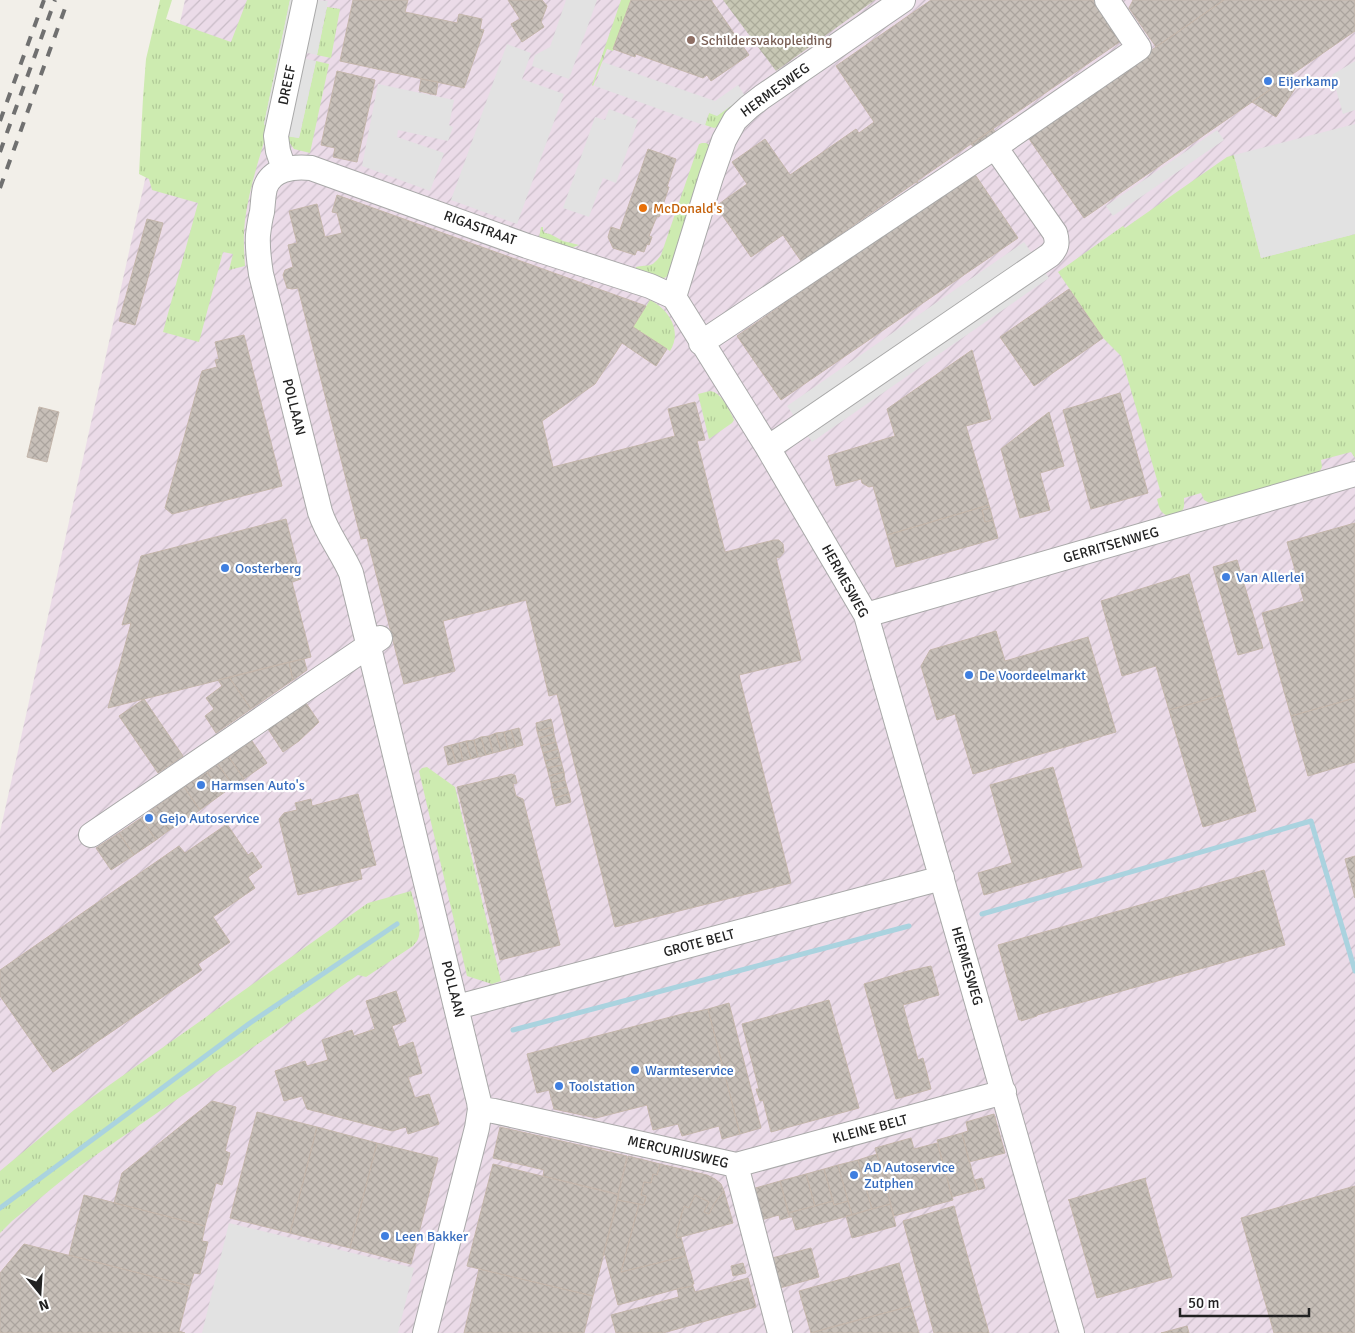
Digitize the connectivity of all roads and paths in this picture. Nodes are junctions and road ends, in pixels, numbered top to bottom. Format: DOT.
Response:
graph roads {
  1 [pos="305,0"];
  2 [pos="903,0"];
  3 [pos="1107,0"];
  4 [pos="995,147"];
  5 [pos="284,169"];
  6 [pos="674,297"];
  7 [pos="702,343"];
  8 [pos="768,448"];
  9 [pos="1355,474"];
  10 [pos="866,615"];
  11 [pos="374,642"];
  12 [pos="92,835"];
  13 [pos="942,878"];
  14 [pos="457,1007"];
  15 [pos="1004,1092"];
  16 [pos="480,1110"];
  17 [pos="736,1165"];
  18 [pos="425,1333"];
  19 [pos="780,1333"];
  20 [pos="1072,1333"];
  1 -- 5 [label="street, DREEF"];
  2 -- 6 [label="street, HERMESWEG"];
  3 -- 4 [label="street"];
  4 -- 7 [label="street"];
  4 -- 8 [label="street"];
  5 -- 6 [label="street, RIGASTRAAT"];
  5 -- 11 [label="street, POLLAAN"];
  6 -- 7 [label="street, HERMESWEG"];
  7 -- 8 [label="street, HERMESWEG"];
  8 -- 10 [label="street, HERMESWEG"];
  9 -- 10 [label="street, GERRITSENWEG"];
  10 -- 13 [label="street, HERMESWEG"];
  11 -- 12 [label="street"];
  11 -- 14 [label="street, POLLAAN"];
  13 -- 14 [label="street, GROTE BELT"];
  13 -- 15 [label="street, HERMESWEG"];
  14 -- 16 [label="street, POLLAAN"];
  15 -- 17 [label="street, KLEINE BELT"];
  15 -- 20 [label="street, HERMESWEG"];
  16 -- 17 [label="street, MERCURIUSWEG"];
  16 -- 18 [label="street, POLLAAN"];
  17 -- 19 [label="street, MERCURIUSWEG"];
}
